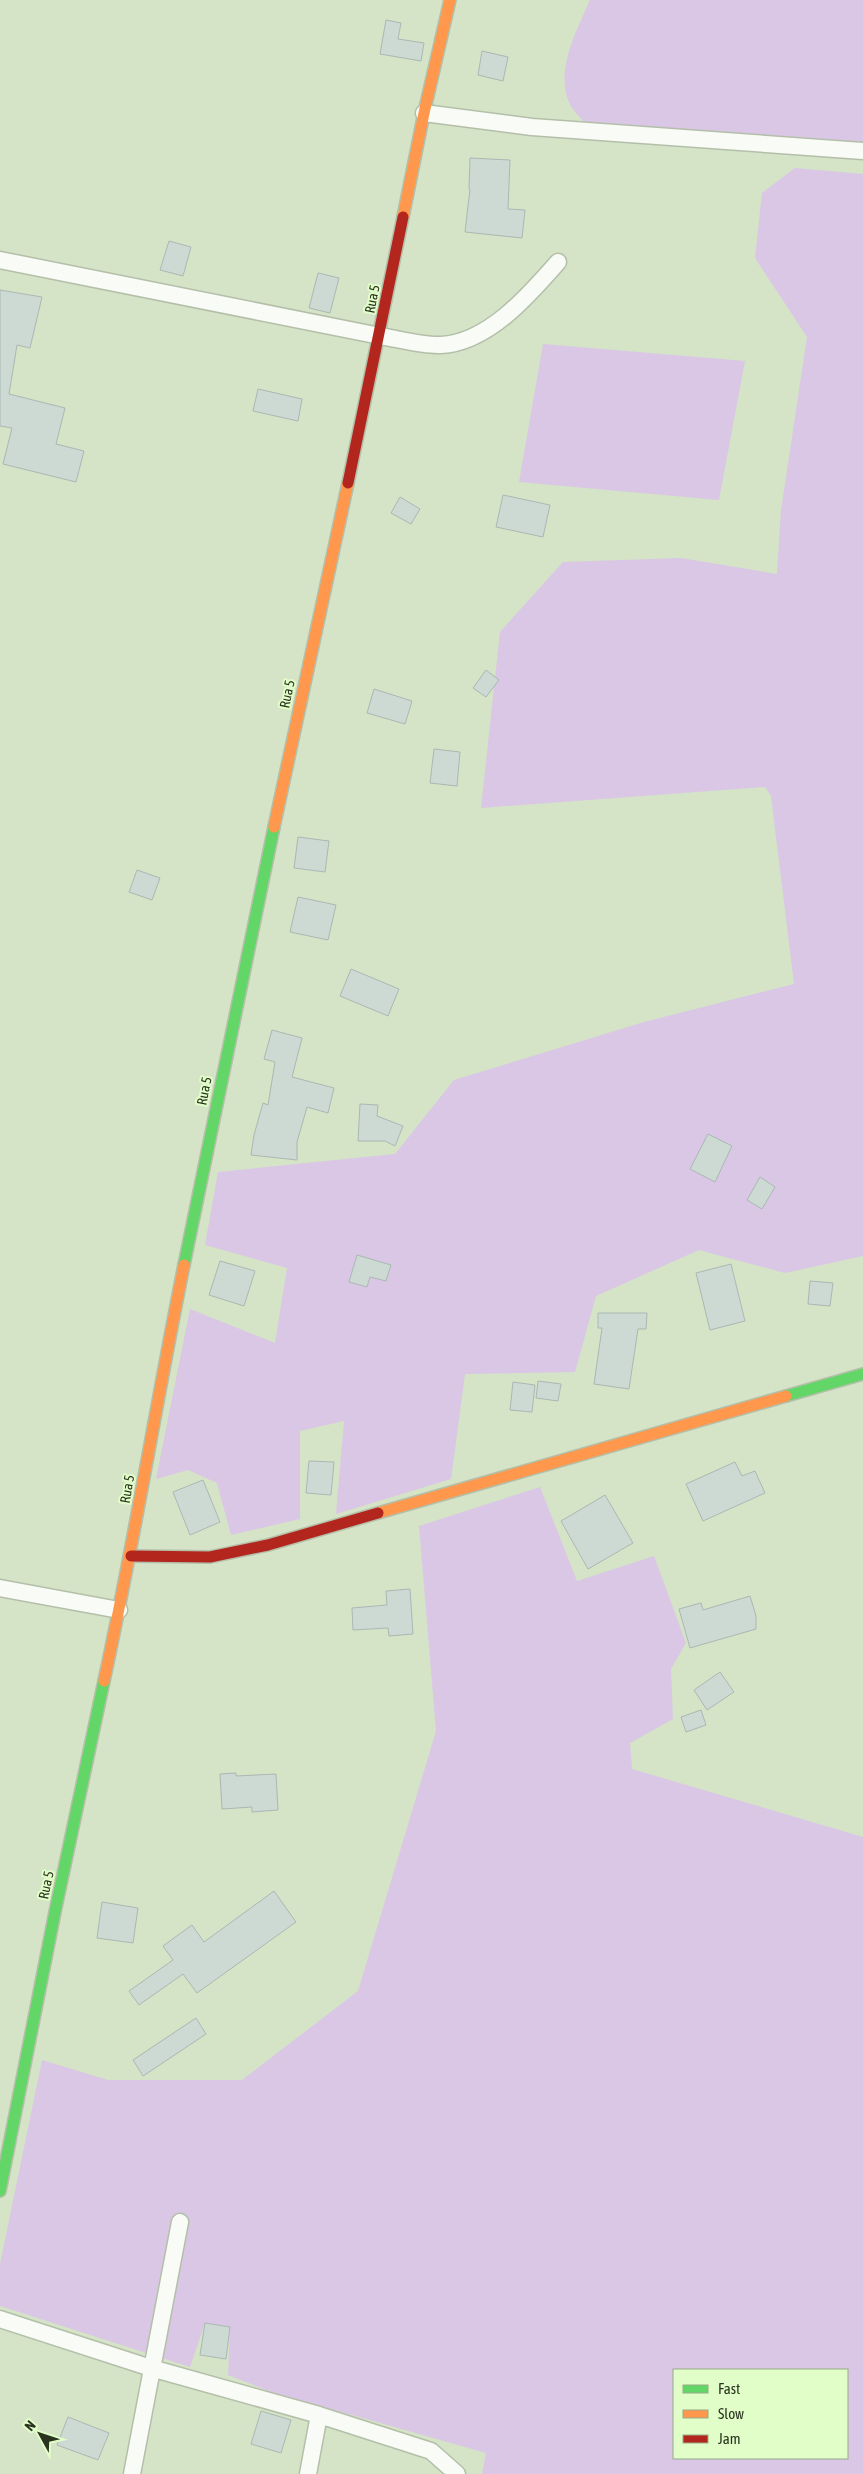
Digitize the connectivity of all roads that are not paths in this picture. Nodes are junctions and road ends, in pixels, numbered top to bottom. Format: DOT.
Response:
graph roads {
  1 [pos="450,0"];
  2 [pos="424,113"];
  3 [pos="863,151"];
  4 [pos="0,260"];
  5 [pos="558,262"];
  6 [pos="380,336"];
  7 [pos="863,1374"];
  8 [pos="131,1556"];
  9 [pos="0,1588"];
  10 [pos="119,1610"];
  11 [pos="0,2191"];
  12 [pos="180,2222"];
  13 [pos="0,2318"];
  14 [pos="151,2368"];
  15 [pos="319,2415"];
  16 [pos="132,2474"];
  17 [pos="308,2474"];
  18 [pos="457,2474"];
  1 -- 2 [label="street, Rua 5"];
  2 -- 3 [label="street"];
  2 -- 6 [label="street, Rua 5"];
  4 -- 6 [label="street"];
  5 -- 6 [label="street"];
  6 -- 8 [label="street, Rua 5"];
  7 -- 8 [label="street"];
  8 -- 10 [label="street, Rua 5"];
  9 -- 10 [label="street"];
  10 -- 11 [label="street, Rua 5"];
  12 -- 14 [label="street"];
  13 -- 14 [label="street"];
  14 -- 15 [label="street"];
  14 -- 16 [label="street"];
  15 -- 17 [label="street"];
  15 -- 18 [label="street"];
}
